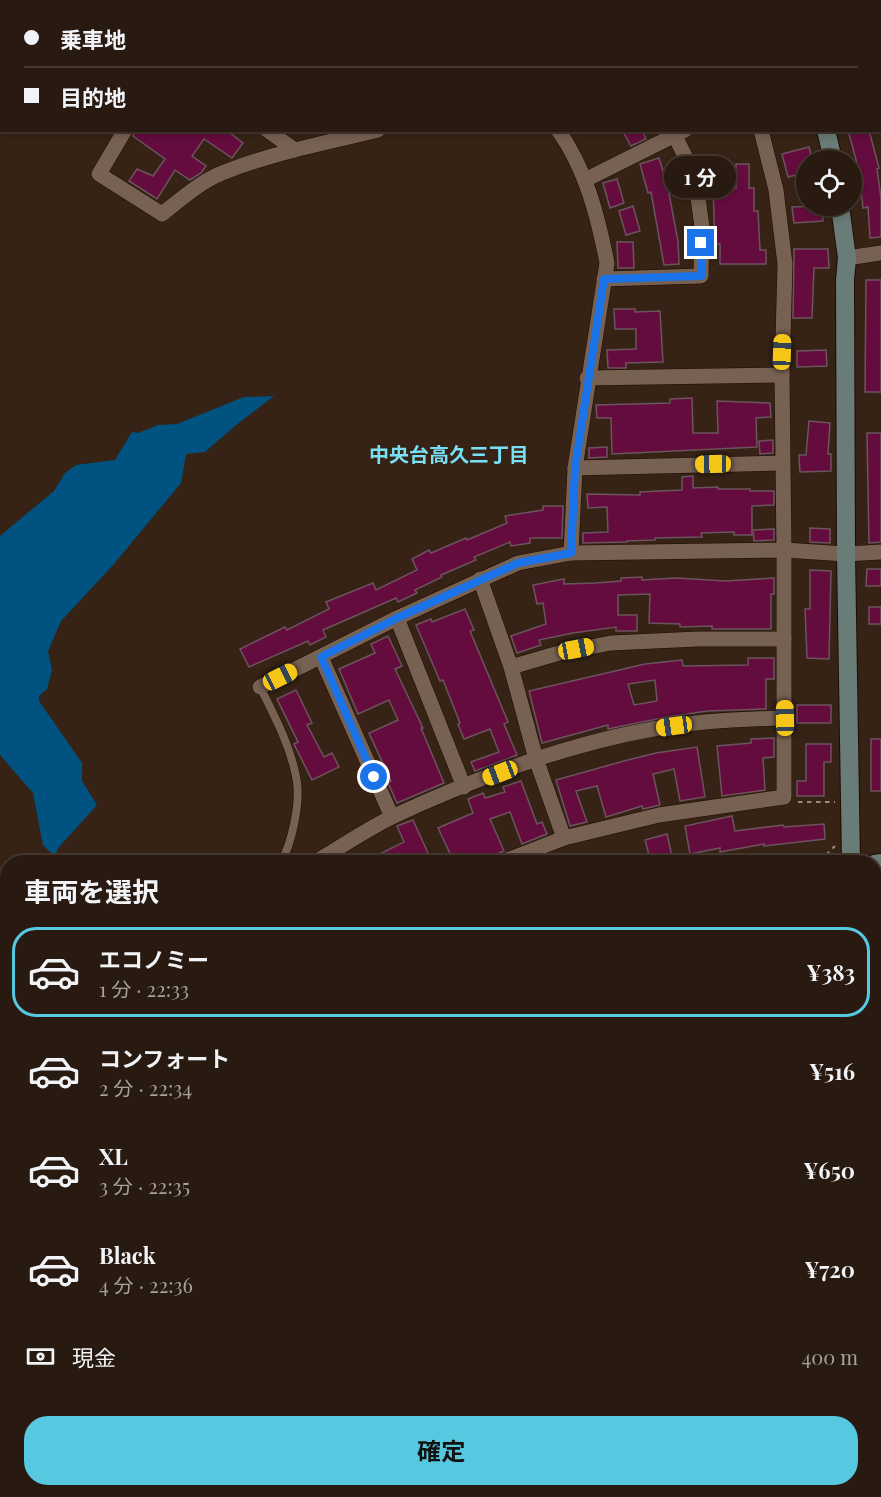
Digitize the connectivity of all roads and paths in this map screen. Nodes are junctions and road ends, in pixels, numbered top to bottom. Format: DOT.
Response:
graph roads {
  1 [pos="124,132"];
  2 [pos="270,132"];
  3 [pos="370,132"];
  4 [pos="559,132"];
  5 [pos="678,132"];
  6 [pos="762,132"];
  7 [pos="826,132"];
  8 [pos="295,150"];
  9 [pos="831,150"];
  10 [pos="585,180"];
  11 [pos="841,216"];
  12 [pos="881,253"];
  13 [pos="847,258"];
  14 [pos="604,279"];
  15 [pos="782,375"];
  16 [pos="587,378"];
  17 [pos="782,463"];
  18 [pos="575,468"];
  19 [pos="784,550"];
  20 [pos="881,552"];
  21 [pos="571,553"];
  22 [pos="846,554"];
  23 [pos="480,579"];
  24 [pos="397,618"];
  25 [pos="784,639"];
  26 [pos="321,657"];
  27 [pos="511,667"];
  28 [pos="260,687"];
  29 [pos="785,718"];
  30 [pos="536,759"];
  31 [pos="464,787"];
  32 [pos="784,797"];
  33 [pos="835,802"];
  34 [pos="392,817"];
  35 [pos="850,830"];
  36 [pos="564,838"];
  37 [pos="284,855"];
  38 [pos="327,855"];
  39 [pos="520,855"];
  40 [pos="814,855"];
  41 [pos="851,855"];
  1 -- 8 [label="street"];
  2 -- 8 [label="street"];
  3 -- 8 [label="street"];
  4 -- 10 [label="street"];
  5 -- 10 [label="street"];
  5 -- 14 [label="street"];
  6 -- 15 [label="street"];
  7 -- 9 [label="street"];
  10 -- 14 [label="street"];
  11 -- 13 [label="street"];
  12 -- 13 [label="street"];
  13 -- 22 [label="street"];
  14 -- 16 [label="street"];
  15 -- 16 [label="street"];
  15 -- 17 [label="street"];
  16 -- 18 [label="street"];
  17 -- 18 [label="street"];
  17 -- 19 [label="street"];
  18 -- 21 [label="street"];
  19 -- 21 [label="street"];
  19 -- 22 [label="street"];
  19 -- 25 [label="street"];
  20 -- 22 [label="street"];
  21 -- 23 [label="street"];
  22 -- 35 [label="street"];
  23 -- 24 [label="street"];
  23 -- 27 [label="street"];
  24 -- 26 [label="street"];
  24 -- 31 [label="street"];
  25 -- 27 [label="street"];
  25 -- 29 [label="street"];
  26 -- 28 [label="street"];
  26 -- 34 [label="street"];
  27 -- 30 [label="street"];
  28 -- 37 [label="lane"];
  29 -- 30 [label="street"];
  29 -- 32 [label="street"];
  30 -- 31 [label="street"];
  30 -- 36 [label="street"];
  31 -- 34 [label="street"];
  32 -- 33 [label="path"];
  32 -- 36 [label="street"];
  34 -- 38 [label="street"];
  35 -- 40 [label="path"];
  35 -- 41 [label="street"];
  36 -- 39 [label="street"];
}
